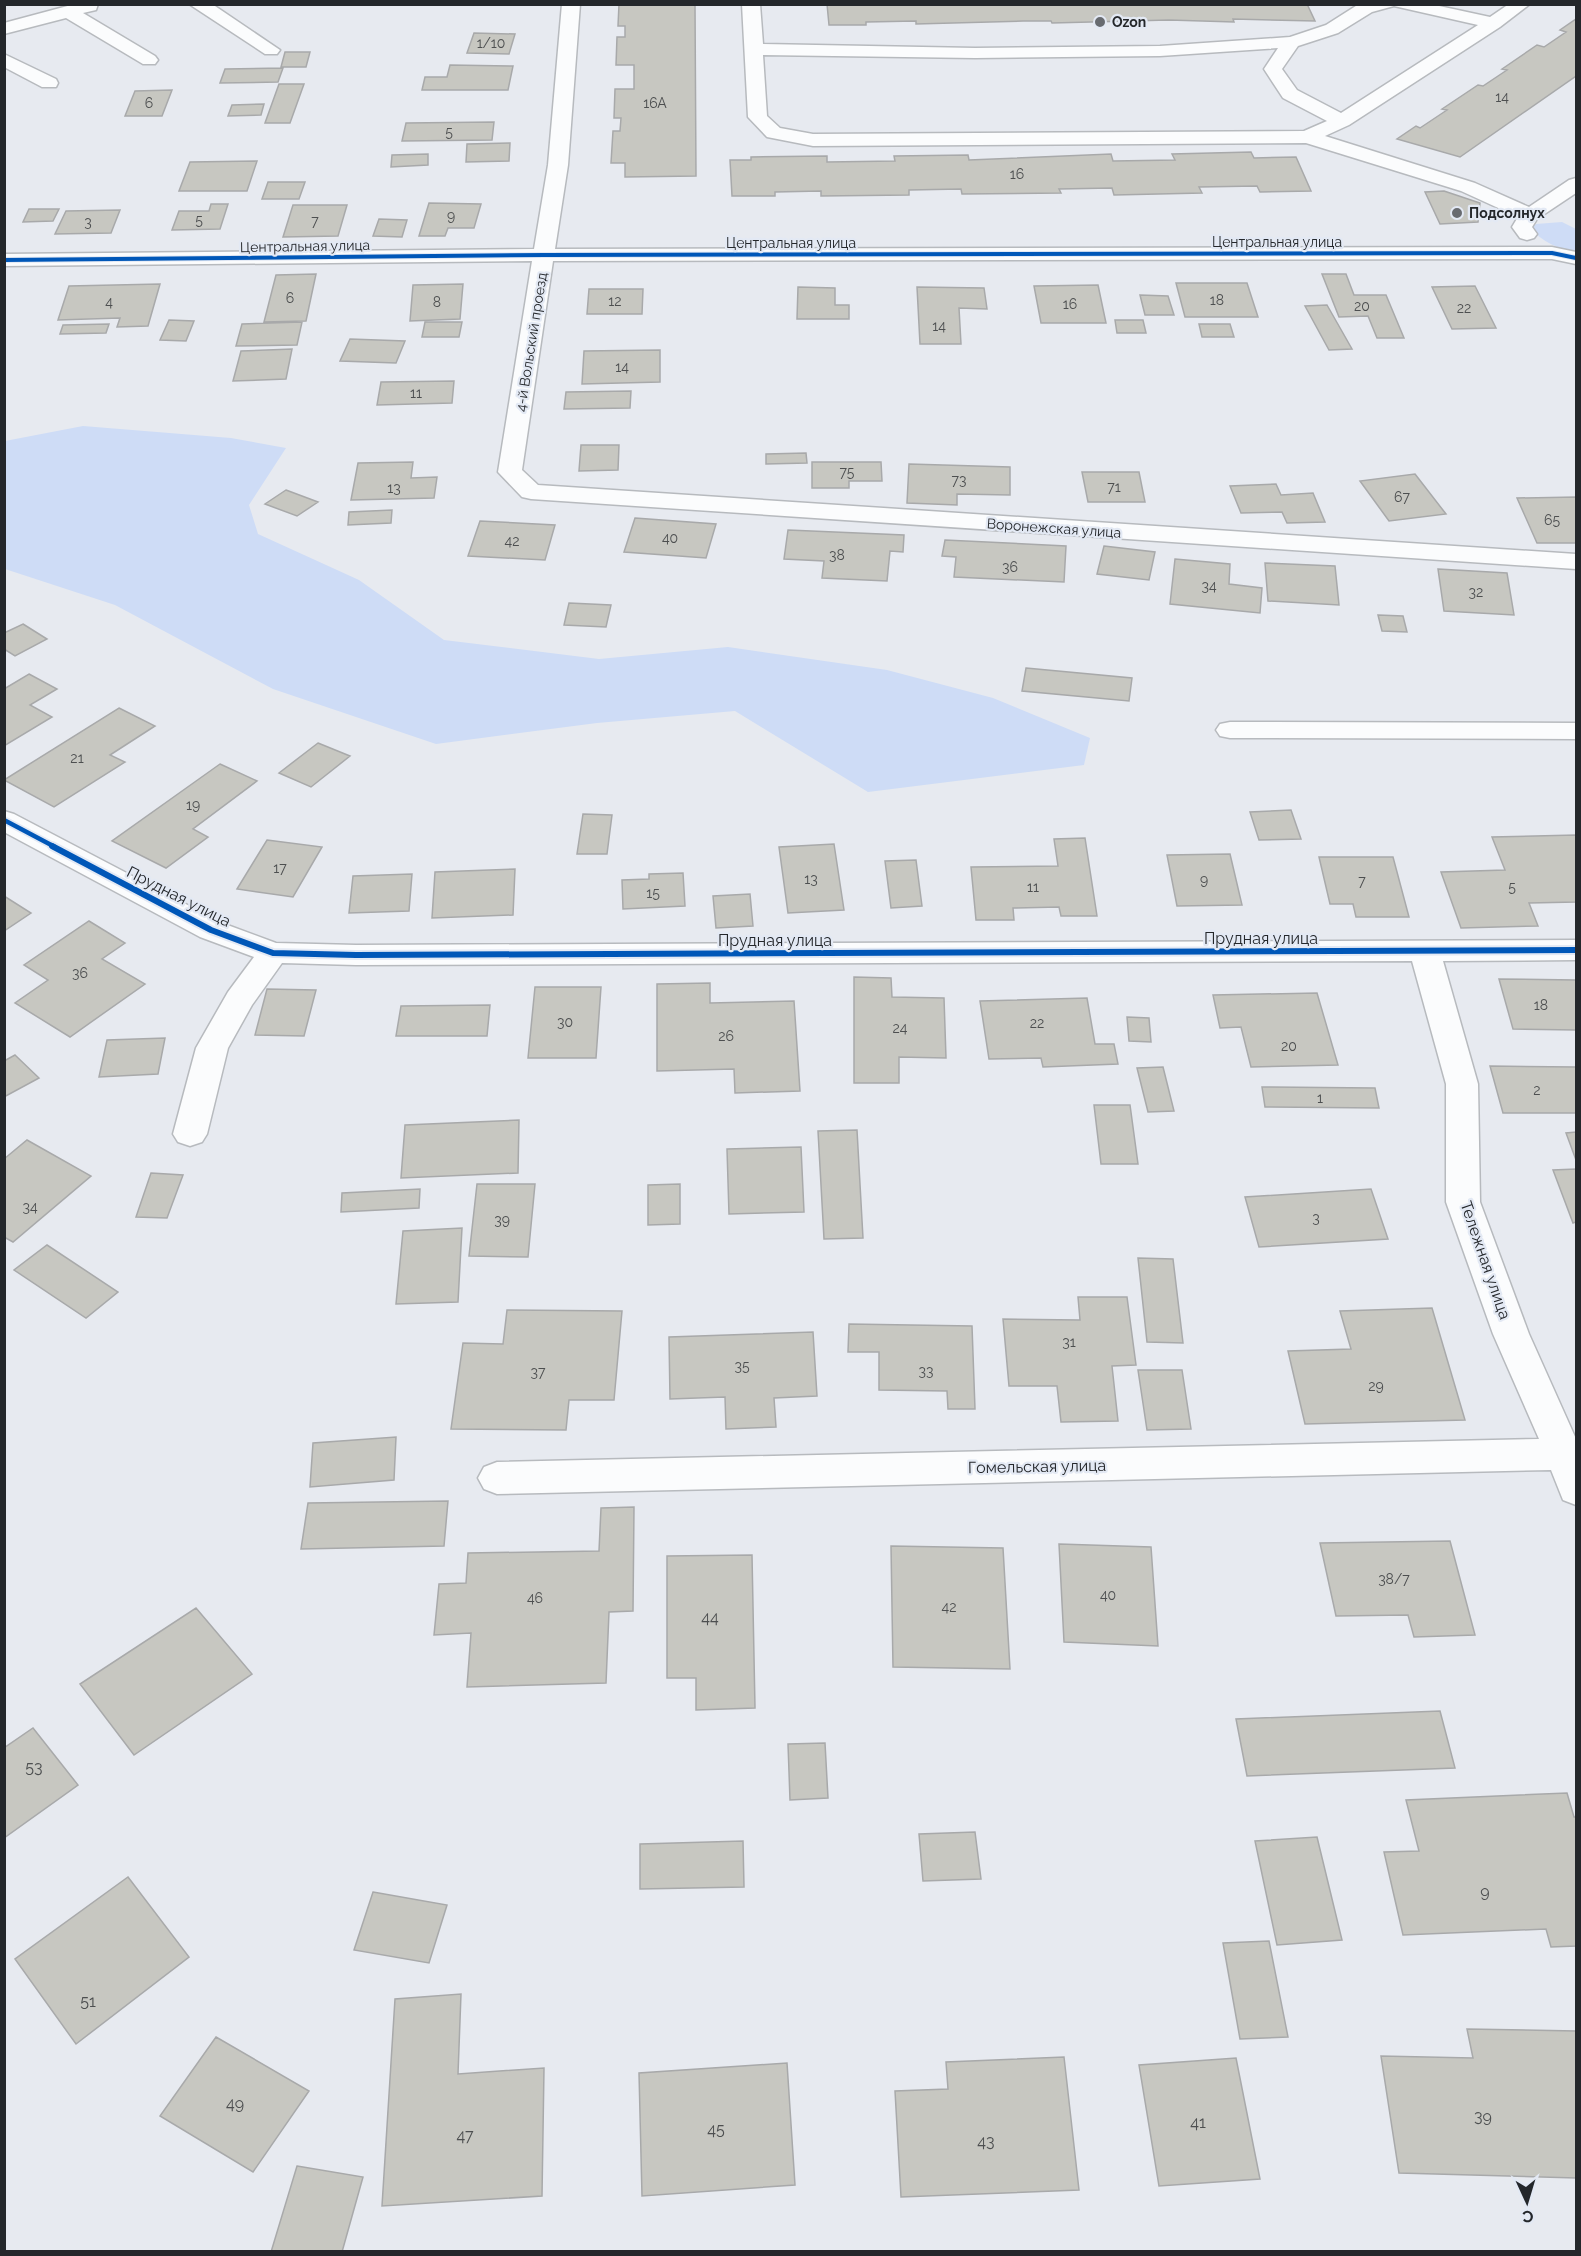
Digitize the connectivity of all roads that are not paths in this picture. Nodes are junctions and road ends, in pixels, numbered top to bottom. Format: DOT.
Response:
graph roads {
  1 [pos="95,4"];
  2 [pos="198,4"];
  3 [pos="571,4"];
  4 [pos="751,4"];
  5 [pos="1387,4"];
  6 [pos="1402,4"];
  7 [pos="1522,4"];
  8 [pos="68,12"];
  9 [pos="1494,23"];
  10 [pos="4,29"];
  11 [pos="1292,42"];
  12 [pos="754,49"];
  13 [pos="272,50"];
  14 [pos="4,59"];
  15 [pos="149,60"];
  16 [pos="49,84"];
  17 [pos="1342,121"];
  18 [pos="1306,137"];
  19 [pos="1576,184"];
  20 [pos="1530,215"];
  21 [pos="1552,253"];
  22 [pos="545,255"];
  23 [pos="1576,258"];
  24 [pos="4,260"];
  25 [pos="531,492"];
  26 [pos="1576,562"];
  27 [pos="1230,730"];
  28 [pos="1576,731"];
  29 [pos="4,820"];
  30 [pos="1576,950"];
  31 [pos="1425,951"];
  32 [pos="273,953"];
  33 [pos="190,1134"];
  34 [pos="1573,1466"];
  35 [pos="497,1478"];
  1 -- 8 [label="street"];
  2 -- 13 [label="street"];
  3 -- 22 [label="street, 4-й Вольский проезд"];
  4 -- 12 [label="street"];
  5 -- 11 [label="street"];
  6 -- 9 [label="street"];
  7 -- 9 [label="street"];
  8 -- 10 [label="street"];
  8 -- 15 [label="street"];
  9 -- 17 [label="street"];
  11 -- 12 [label="street"];
  11 -- 17 [label="street"];
  12 -- 18 [label="street"];
  14 -- 16 [label="street"];
  17 -- 18 [label="street"];
  18 -- 20 [label="street"];
  19 -- 20 [label="street"];
  20 -- 21 [label="street"];
  21 -- 22 [label="street, Центральная улица"];
  21 -- 23 [label="street, Центральная улица"];
  22 -- 24 [label="street, Центральная улица"];
  22 -- 25 [label="street, 4-й Вольский проезд"];
  25 -- 26 [label="street, Воронежская улица"];
  27 -- 28 [label="street"];
  29 -- 32 [label="street, Прудная улица"];
  30 -- 31 [label="street, Прудная улица"];
  31 -- 32 [label="street, Прудная улица"];
  31 -- 34 [label="street, Тележная улица"];
  32 -- 33 [label="street"];
  34 -- 35 [label="street, Гомельская улица"];
}
